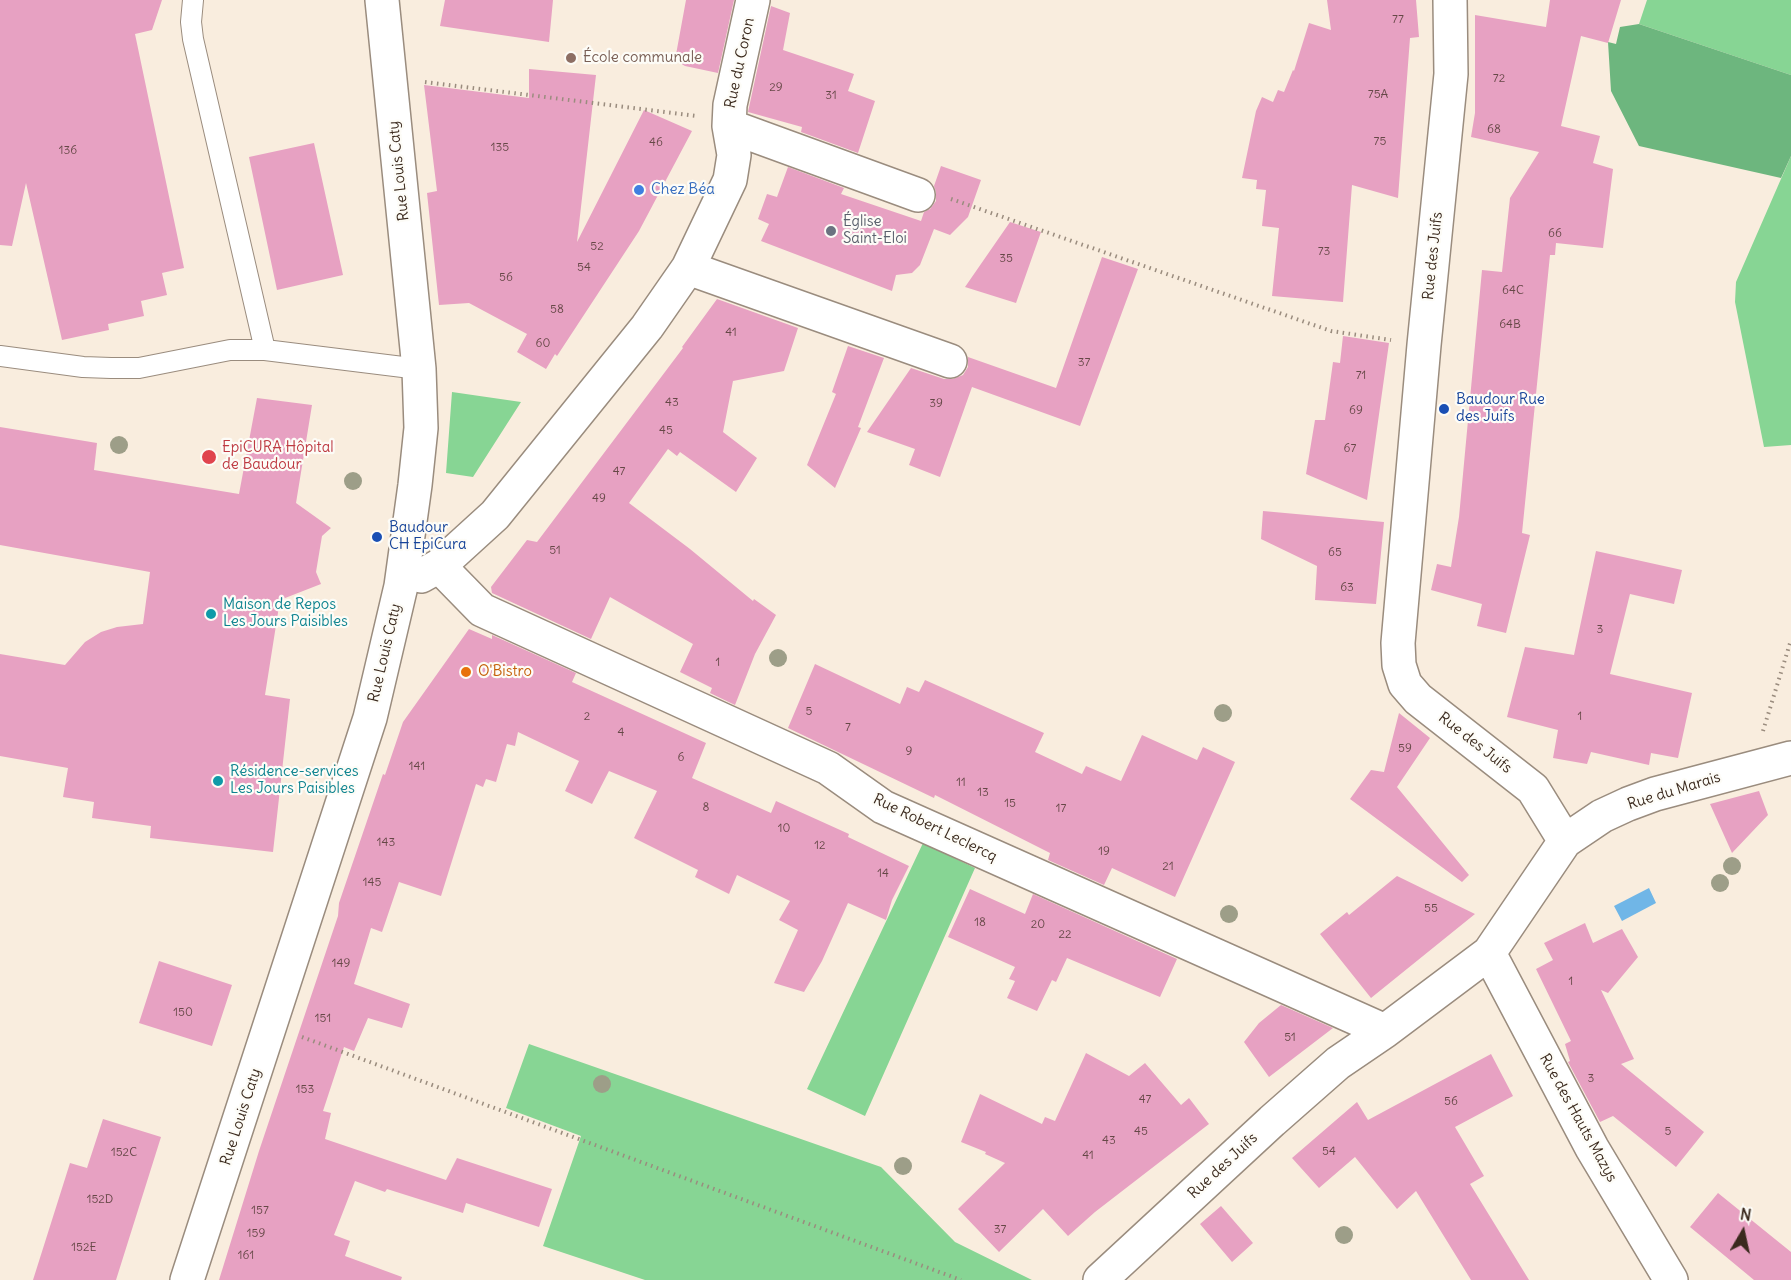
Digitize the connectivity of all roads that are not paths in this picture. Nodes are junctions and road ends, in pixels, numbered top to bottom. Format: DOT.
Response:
graph roads {
  1 [pos="193,0"];
  2 [pos="382,0"];
  3 [pos="753,0"];
  4 [pos="1450,0"];
  5 [pos="729,126"];
  6 [pos="918,195"];
  7 [pos="688,268"];
  8 [pos="265,350"];
  9 [pos="0,356"];
  10 [pos="950,361"];
  11 [pos="419,369"];
  12 [pos="439,566"];
  13 [pos="401,586"];
  14 [pos="1791,758"];
  15 [pos="1565,841"];
  16 [pos="1489,953"];
  17 [pos="1385,1031"];
  18 [pos="187,1280"];
  19 [pos="1100,1280"];
  20 [pos="1671,1280"];
  1 -- 8 [label="lane"];
  2 -- 11 [label="street, Rue Louis Caty"];
  3 -- 5 [label="street, Rue du Coron"];
  4 -- 15 [label="street, Rue des Juifs"];
  5 -- 6 [label="street"];
  5 -- 7 [label="street, Rue du Coron"];
  7 -- 10 [label="street"];
  7 -- 12 [label="street, Rue du Coron"];
  8 -- 9 [label="lane"];
  8 -- 11 [label="lane"];
  11 -- 13 [label="street, Rue Louis Caty"];
  12 -- 13 [label="street, Rue du Coron"];
  12 -- 17 [label="street, Rue Robert Leclercq"];
  13 -- 18 [label="street, Rue Louis Caty"];
  14 -- 15 [label="street, Rue du Marais"];
  15 -- 16 [label="street, Rue des Juifs"];
  16 -- 17 [label="street, Rue des Juifs"];
  16 -- 20 [label="street, Rue des Hauts Mazys"];
  17 -- 19 [label="street, Rue des Juifs"];
}
